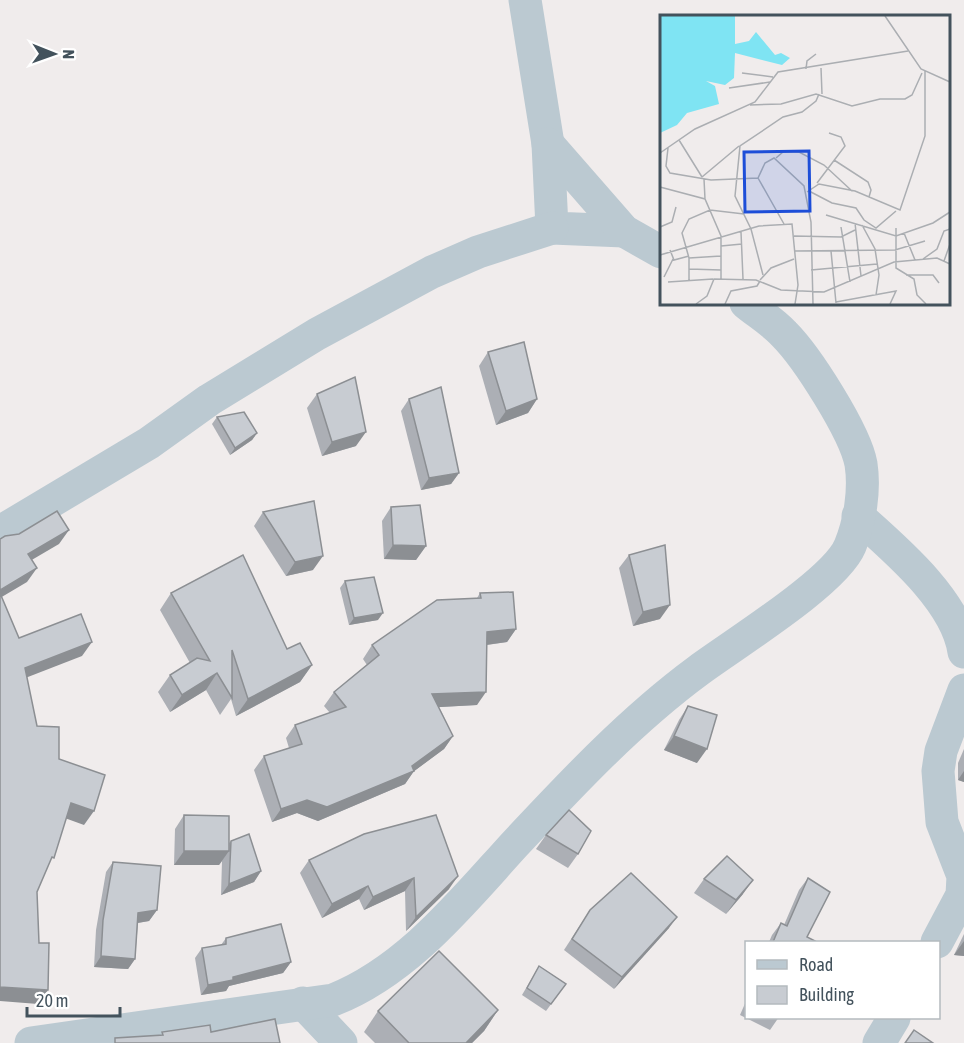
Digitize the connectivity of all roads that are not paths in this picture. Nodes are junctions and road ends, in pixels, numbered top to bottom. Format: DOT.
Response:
graph roads {
  1 [pos="525,0"];
  2 [pos="548,144"];
  3 [pos="552,228"];
  4 [pos="624,231"];
  5 [pos="660,251"];
  6 [pos="747,304"];
  7 [pos="858,516"];
  8 [pos="0,532"];
  9 [pos="964,652"];
  10 [pos="964,690"];
  11 [pos="937,941"];
  12 [pos="303,1004"];
  13 [pos="893,1019"];
  14 [pos="331,1039"];
  15 [pos="31,1043"];
  16 [pos="879,1043"];
  1 -- 2 [label="street"];
  2 -- 3 [label="street"];
  2 -- 4 [label="street"];
  3 -- 4 [label="street"];
  3 -- 8 [label="street"];
  4 -- 5 [label="street"];
  6 -- 7 [label="street"];
  7 -- 9 [label="street"];
  7 -- 12 [label="street"];
  10 -- 11 [label="street"];
  12 -- 14 [label="street"];
  12 -- 15 [label="street"];
  13 -- 16 [label="street"];
}
